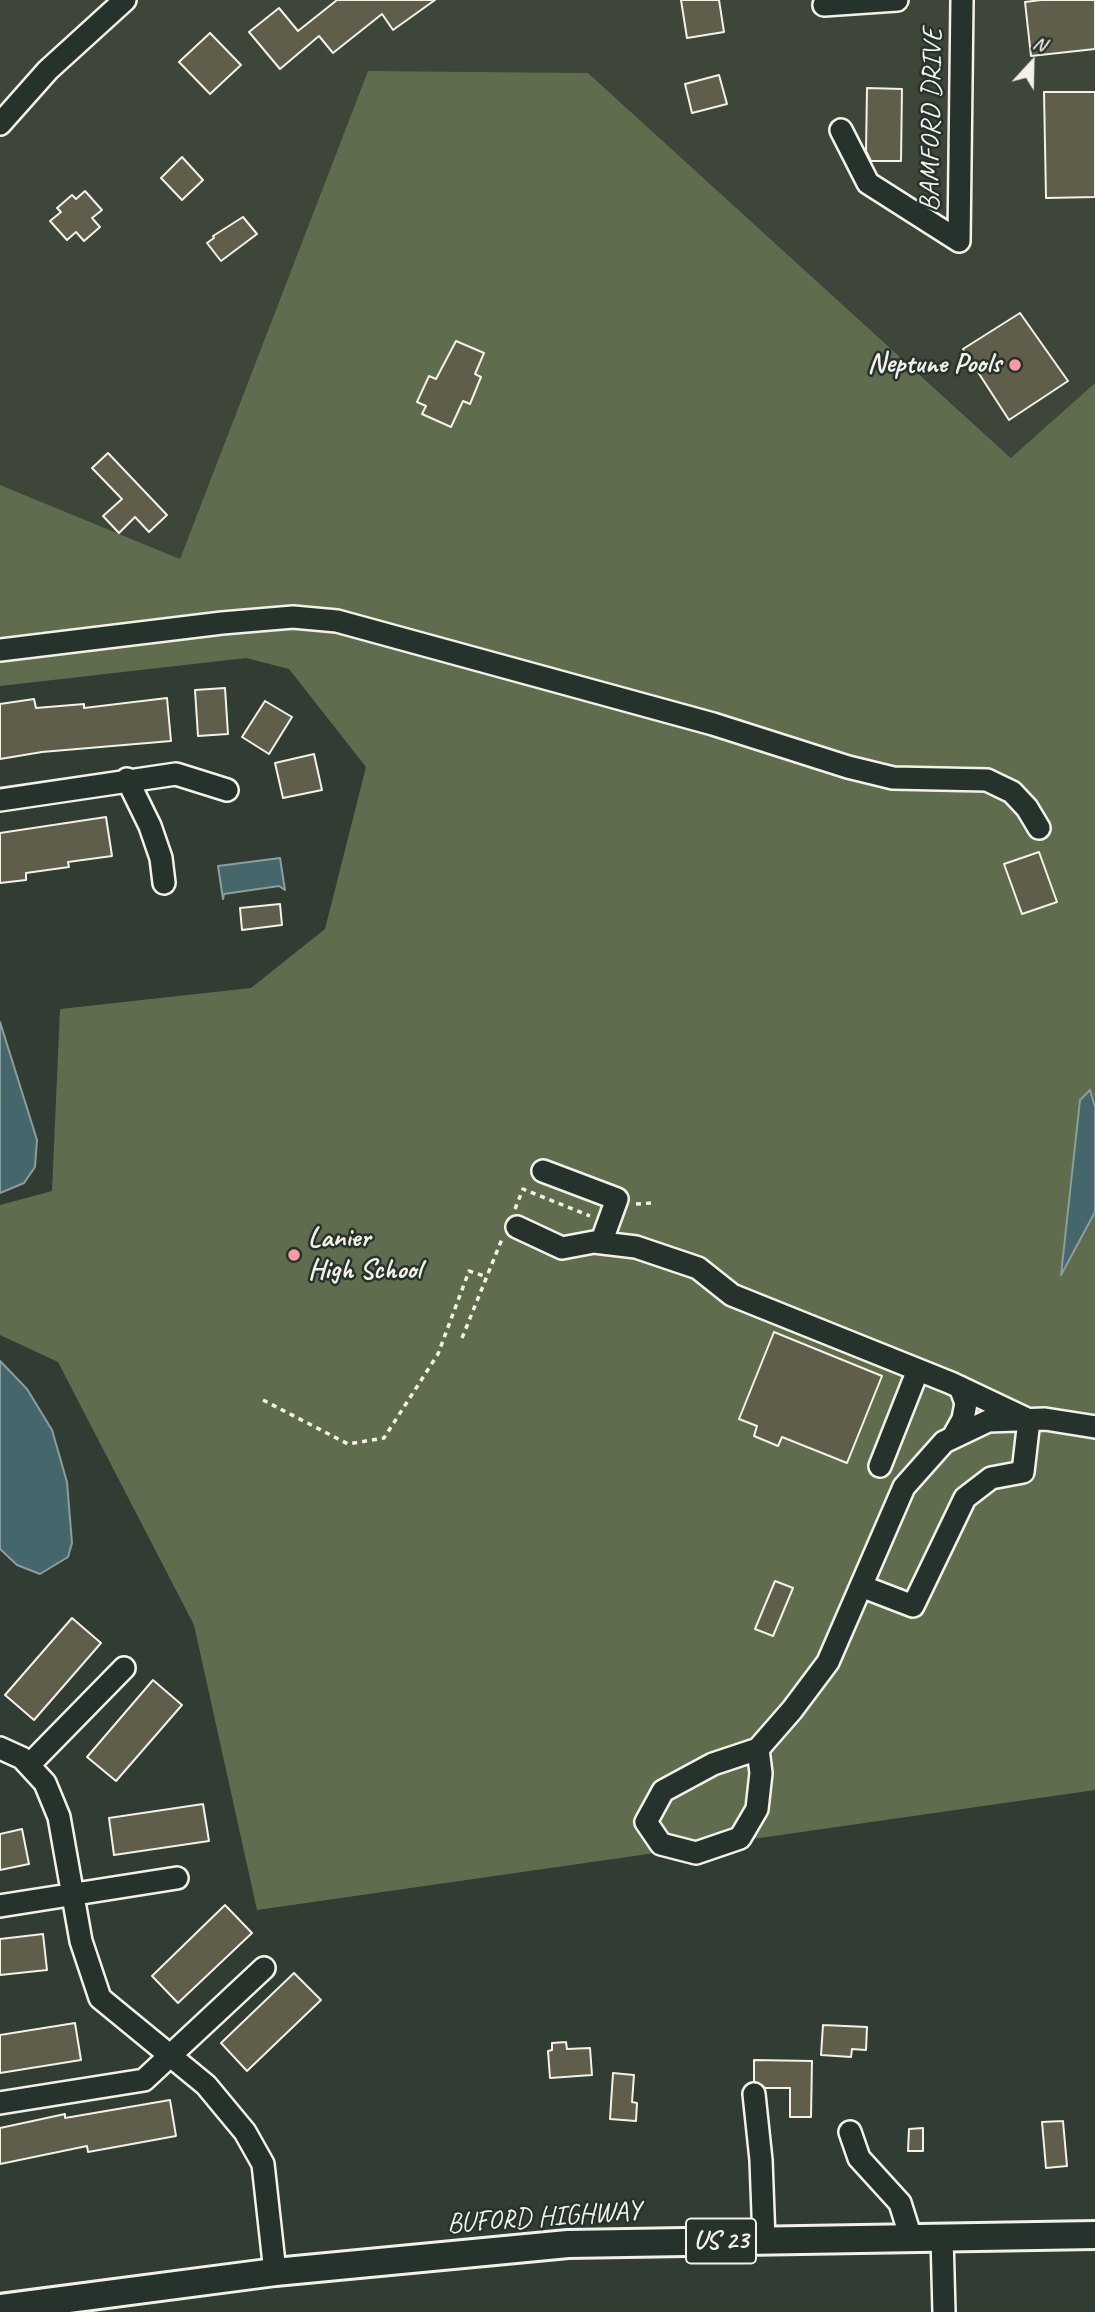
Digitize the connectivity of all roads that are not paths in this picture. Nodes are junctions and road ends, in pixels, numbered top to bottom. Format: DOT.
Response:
graph roads {
  1 [pos="125,0"];
  2 [pos="897,0"];
  3 [pos="962,0"];
  4 [pos="824,5"];
  5 [pos="0,124"];
  6 [pos="841,131"];
  7 [pos="0,650"];
  8 [pos="127,779"];
  9 [pos="227,790"];
  10 [pos="0,800"];
  11 [pos="1039,828"];
  12 [pos="164,883"];
  13 [pos="543,1171"];
  14 [pos="517,1227"];
  15 [pos="601,1243"];
  16 [pos="918,1370"];
  17 [pos="960,1387"];
  18 [pos="1029,1420"];
  19 [pos="1095,1427"];
  20 [pos="953,1437"];
  21 [pos="880,1466"];
  22 [pos="861,1586"];
  23 [pos="124,1668"];
  24 [pos="0,1748"];
  25 [pos="758,1748"];
  26 [pos="29,1765"];
  27 [pos="177,1878"];
  28 [pos="74,1895"];
  29 [pos="0,1906"];
  30 [pos="264,1968"];
  31 [pos="169,2054"];
  32 [pos="754,2094"];
  33 [pos="0,2103"];
  34 [pos="850,2132"];
  35 [pos="1095,2235"];
  36 [pos="943,2237"];
  37 [pos="911,2238"];
  38 [pos="764,2240"];
  39 [pos="275,2272"];
  40 [pos="47,2307"];
  41 [pos="0,2308"];
  42 [pos="944,2312"];
  1 -- 5 [label="street"];
  2 -- 4 [label="street"];
  3 -- 6 [label="street, BAMFORD DRIVE"];
  7 -- 11 [label="street"];
  8 -- 9 [label="street"];
  8 -- 10 [label="street"];
  8 -- 12 [label="street"];
  13 -- 15 [label="street"];
  14 -- 15 [label="street"];
  15 -- 16 [label="street"];
  16 -- 17 [label="street"];
  16 -- 21 [label="street"];
  17 -- 18 [label="street"];
  17 -- 20 [label="street"];
  18 -- 19 [label="street"];
  18 -- 20 [label="street"];
  18 -- 22 [label="street"];
  20 -- 22 [label="street"];
  22 -- 25 [label="street"];
  23 -- 26 [label="street"];
  24 -- 26 [label="street"];
  25 -- 25 [label="street"];
  26 -- 28 [label="street"];
  27 -- 28 [label="street"];
  28 -- 29 [label="street"];
  28 -- 31 [label="street"];
  30 -- 31 [label="street"];
  31 -- 33 [label="street"];
  31 -- 39 [label="street"];
  32 -- 38 [label="street"];
  34 -- 37 [label="street"];
  35 -- 36 [label="main road, BUFORD HIGHWAY / US 23"];
  36 -- 37 [label="main road, BUFORD HIGHWAY / US 23"];
  36 -- 42 [label="street"];
  37 -- 38 [label="main road, BUFORD HIGHWAY / US 23"];
  38 -- 39 [label="main road, BUFORD HIGHWAY / US 23"];
  39 -- 40 [label="main road, BUFORD HIGHWAY / US 23"];
  40 -- 41 [label="main road, BUFORD HIGHWAY / US 23"];
}
